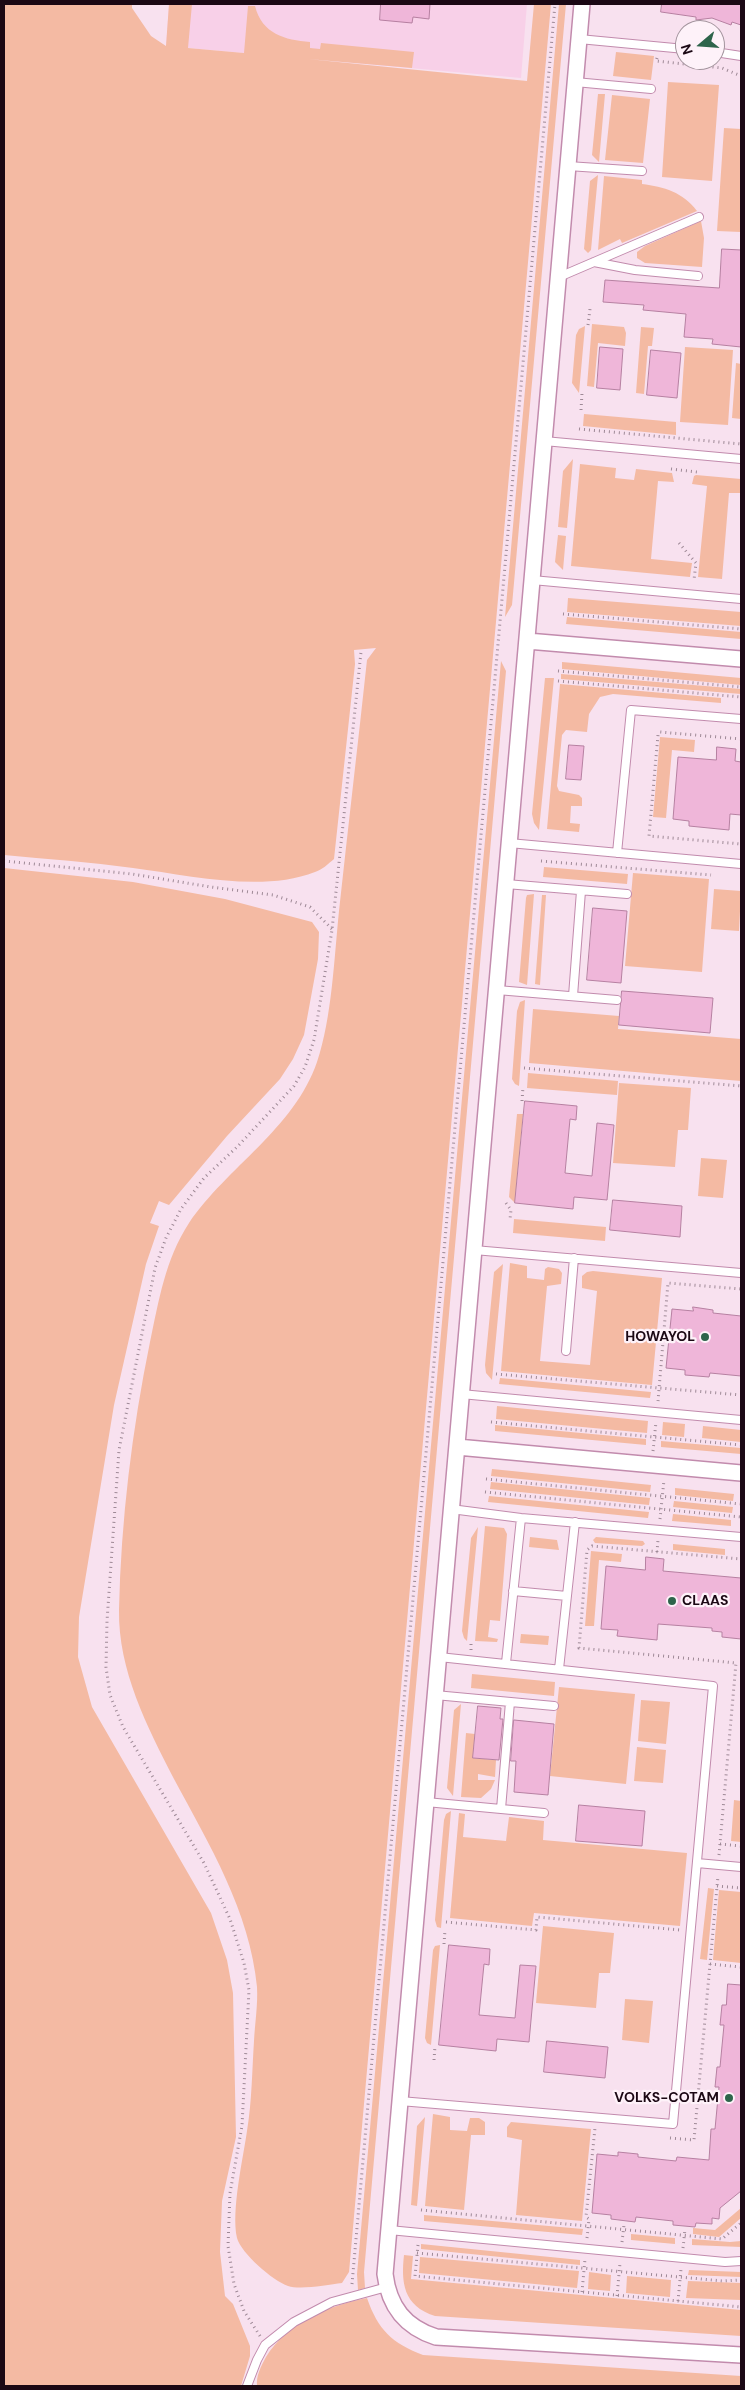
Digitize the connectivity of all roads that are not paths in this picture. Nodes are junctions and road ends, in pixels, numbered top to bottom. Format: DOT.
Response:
graph roads {
  1 [pos="582,4"];
  2 [pos="579,39"];
  3 [pos="675,48"];
  4 [pos="725,54"];
  5 [pos="741,56"];
  6 [pos="576,82"];
  7 [pos="651,89"];
  8 [pos="568,166"];
  9 [pos="642,171"];
  10 [pos="699,217"];
  11 [pos="594,262"];
  12 [pos="698,276"];
  13 [pos="558,277"];
  14 [pos="544,441"];
  15 [pos="741,459"];
  16 [pos="532,580"];
  17 [pos="741,599"];
  18 [pos="527,641"];
  19 [pos="741,659"];
  20 [pos="741,719"];
  21 [pos="509,843"];
  22 [pos="617,853"];
  23 [pos="741,864"];
  24 [pos="506,884"];
  25 [pos="581,891"];
  26 [pos="627,894"];
  27 [pos="497,990"];
  28 [pos="573,996"];
  29 [pos="617,1000"];
  30 [pos="474,1250"];
  31 [pos="574,1258"];
  32 [pos="741,1273"];
  33 [pos="566,1351"];
  34 [pos="462,1394"];
  35 [pos="741,1420"];
  36 [pos="457,1447"];
  37 [pos="741,1473"];
  38 [pos="452,1510"];
  39 [pos="521,1518"];
  40 [pos="575,1522"];
  41 [pos="741,1537"];
  42 [pos="513,1591"];
  43 [pos="567,1596"];
  44 [pos="439,1657"];
  45 [pos="506,1663"];
  46 [pos="560,1669"];
  47 [pos="435,1695"];
  48 [pos="510,1702"];
  49 [pos="554,1706"];
  50 [pos="426,1802"];
  51 [pos="501,1809"];
  52 [pos="544,1813"];
  53 [pos="697,1862"];
  54 [pos="741,1866"];
  55 [pos="400,2101"];
  56 [pos="389,2230"];
  57 [pos="741,2261"];
  58 [pos="387,2287"];
  59 [pos="741,2355"];
  60 [pos="247,2386"];
  1 -- 2 [label="street"];
  2 -- 3 [label="lane"];
  2 -- 6 [label="street"];
  4 -- 5 [label="lane"];
  6 -- 7 [label="lane"];
  6 -- 8 [label="street"];
  8 -- 9 [label="lane"];
  8 -- 13 [label="street"];
  10 -- 11 [label="lane"];
  11 -- 12 [label="lane"];
  11 -- 13 [label="lane"];
  13 -- 14 [label="street"];
  14 -- 15 [label="lane"];
  14 -- 16 [label="street"];
  16 -- 17 [label="lane"];
  16 -- 18 [label="street"];
  18 -- 19 [label="street"];
  18 -- 21 [label="street"];
  20 -- 22 [label="lane"];
  21 -- 22 [label="lane"];
  21 -- 24 [label="street"];
  22 -- 23 [label="lane"];
  24 -- 25 [label="lane"];
  24 -- 27 [label="street"];
  25 -- 26 [label="lane"];
  25 -- 28 [label="lane"];
  27 -- 28 [label="lane"];
  27 -- 30 [label="street"];
  28 -- 29 [label="lane"];
  30 -- 31 [label="lane"];
  30 -- 34 [label="street"];
  31 -- 32 [label="lane"];
  31 -- 33 [label="lane"];
  34 -- 35 [label="lane"];
  34 -- 36 [label="street"];
  36 -- 37 [label="street"];
  36 -- 38 [label="street"];
  38 -- 39 [label="lane"];
  38 -- 44 [label="street"];
  39 -- 40 [label="lane"];
  39 -- 42 [label="lane"];
  40 -- 41 [label="lane"];
  40 -- 43 [label="lane"];
  42 -- 43 [label="lane"];
  42 -- 45 [label="lane"];
  43 -- 46 [label="lane"];
  44 -- 45 [label="lane"];
  44 -- 47 [label="street"];
  45 -- 46 [label="lane"];
  46 -- 53 [label="lane"];
  47 -- 48 [label="lane"];
  47 -- 50 [label="street"];
  48 -- 49 [label="lane"];
  48 -- 51 [label="lane"];
  50 -- 51 [label="lane"];
  50 -- 55 [label="street"];
  51 -- 52 [label="lane"];
  53 -- 54 [label="lane"];
  53 -- 55 [label="lane"];
  55 -- 56 [label="street"];
  56 -- 57 [label="lane"];
  56 -- 58 [label="street"];
  58 -- 59 [label="street"];
  58 -- 60 [label="lane"];
}
